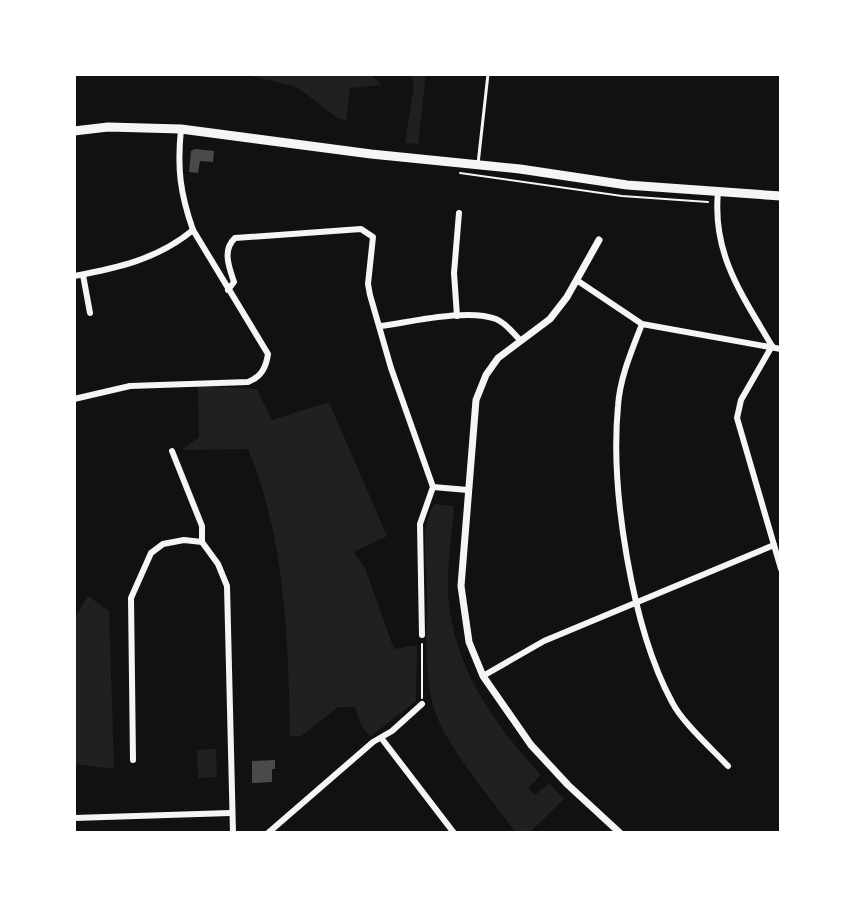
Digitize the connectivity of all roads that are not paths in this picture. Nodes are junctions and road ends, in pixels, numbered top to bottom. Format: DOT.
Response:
graph roads {
  1 [pos="488,74"];
  2 [pos="181,129"];
  3 [pos="74,131"];
  4 [pos="478,164"];
  5 [pos="718,192"];
  6 [pos="781,196"];
  7 [pos="459,213"];
  8 [pos="193,230"];
  9 [pos="599,240"];
  10 [pos="83,275"];
  11 [pos="74,276"];
  12 [pos="578,281"];
  13 [pos="228,290"];
  14 [pos="90,313"];
  15 [pos="457,316"];
  16 [pos="642,324"];
  17 [pos="381,326"];
  18 [pos="520,340"];
  19 [pos="772,346"];
  20 [pos="781,349"];
  21 [pos="74,399"];
  22 [pos="172,451"];
  23 [pos="433,487"];
  24 [pos="468,490"];
  25 [pos="202,542"];
  26 [pos="774,545"];
  27 [pos="781,569"];
  28 [pos="638,602"];
  29 [pos="422,635"];
  30 [pos="483,676"];
  31 [pos="422,704"];
  32 [pos="382,739"];
  33 [pos="133,760"];
  34 [pos="728,766"];
  35 [pos="230,813"];
  36 [pos="74,818"];
  37 [pos="270,832"];
  38 [pos="233,833"];
  39 [pos="454,833"];
  40 [pos="620,833"];
  1 -- 4 [label="lane"];
  2 -- 3 [label="main road"];
  2 -- 4 [label="main road"];
  2 -- 8 [label="street"];
  4 -- 5 [label="main road"];
  5 -- 6 [label="main road"];
  5 -- 19 [label="street"];
  7 -- 15 [label="street"];
  8 -- 10 [label="street"];
  8 -- 13 [label="street"];
  9 -- 12 [label="street"];
  10 -- 11 [label="street"];
  10 -- 14 [label="street"];
  12 -- 16 [label="street"];
  12 -- 18 [label="street"];
  13 -- 17 [label="street"];
  13 -- 21 [label="street"];
  15 -- 17 [label="street"];
  15 -- 18 [label="street"];
  16 -- 19 [label="street"];
  16 -- 28 [label="street"];
  17 -- 23 [label="street"];
  18 -- 24 [label="street"];
  19 -- 20 [label="street"];
  19 -- 26 [label="street"];
  22 -- 25 [label="street"];
  23 -- 24 [label="street"];
  23 -- 29 [label="street"];
  24 -- 30 [label="street"];
  25 -- 33 [label="street"];
  25 -- 35 [label="street"];
  26 -- 27 [label="street"];
  26 -- 28 [label="street"];
  28 -- 30 [label="street"];
  28 -- 34 [label="street"];
  30 -- 40 [label="street"];
  31 -- 32 [label="street"];
  32 -- 37 [label="street"];
  32 -- 39 [label="street"];
  35 -- 36 [label="street"];
  35 -- 38 [label="street"];
}
